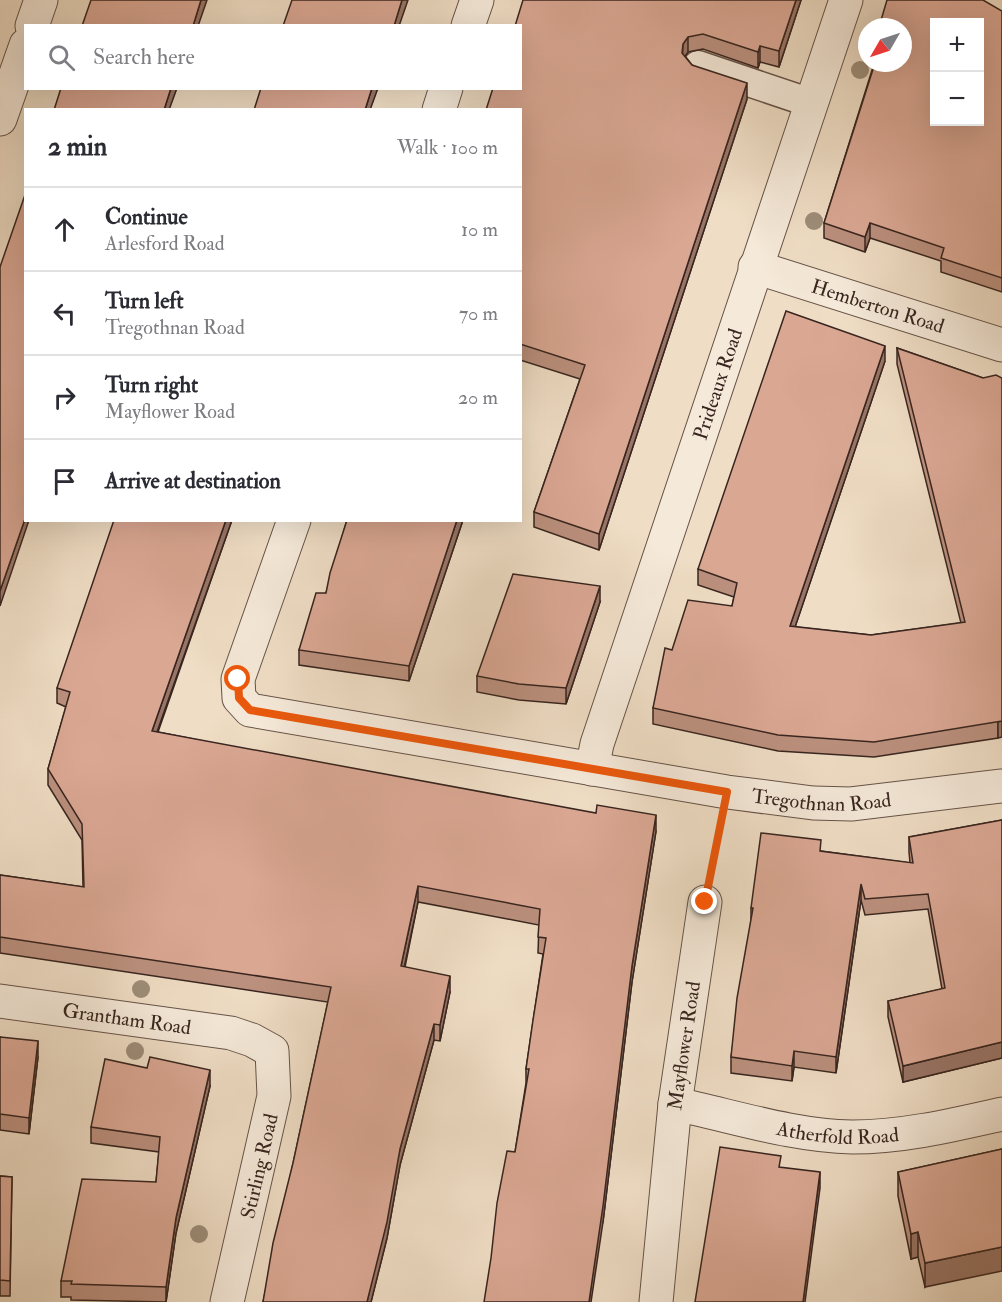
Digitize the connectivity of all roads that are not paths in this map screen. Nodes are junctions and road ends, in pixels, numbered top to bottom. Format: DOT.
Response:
graph roads {
  1 [pos="41,0"];
  2 [pos="477,0"];
  3 [pos="846,0"];
  4 [pos="33,24"];
  5 [pos="469,24"];
  6 [pos="24,51"];
  7 [pos="698,64"];
  8 [pos="445,90"];
  9 [pos="811,103"];
  10 [pos="440,108"];
  11 [pos="0,119"];
  12 [pos="755,267"];
  13 [pos="1002,345"];
  14 [pos="293,522"];
  15 [pos="592,769"];
  16 [pos="1002,786"];
  17 [pos="705,902"];
  18 [pos="0,1001"];
  19 [pos="252,1040"];
  20 [pos="675,1104"];
  21 [pos="1002,1114"];
  22 [pos="227,1302"];
  23 [pos="656,1302"];
  1 -- 4 [label="street"];
  2 -- 5 [label="street"];
  3 -- 9 [label="street, Prideaux Road"];
  6 -- 11 [label="street"];
  7 -- 9 [label="lane"];
  8 -- 10 [label="street"];
  9 -- 12 [label="street, Prideaux Road"];
  12 -- 13 [label="street, Hemberton Road"];
  12 -- 15 [label="street, Prideaux Road"];
  14 -- 15 [label="street, Tregothnan Road"];
  15 -- 16 [label="street, Tregothnan Road"];
  17 -- 20 [label="street, Mayflower Road"];
  18 -- 19 [label="street, Grantham Road"];
  19 -- 22 [label="street, Stirling Road"];
  20 -- 21 [label="street, Atherfold Road"];
  20 -- 23 [label="street, Mayflower Road"];
}
